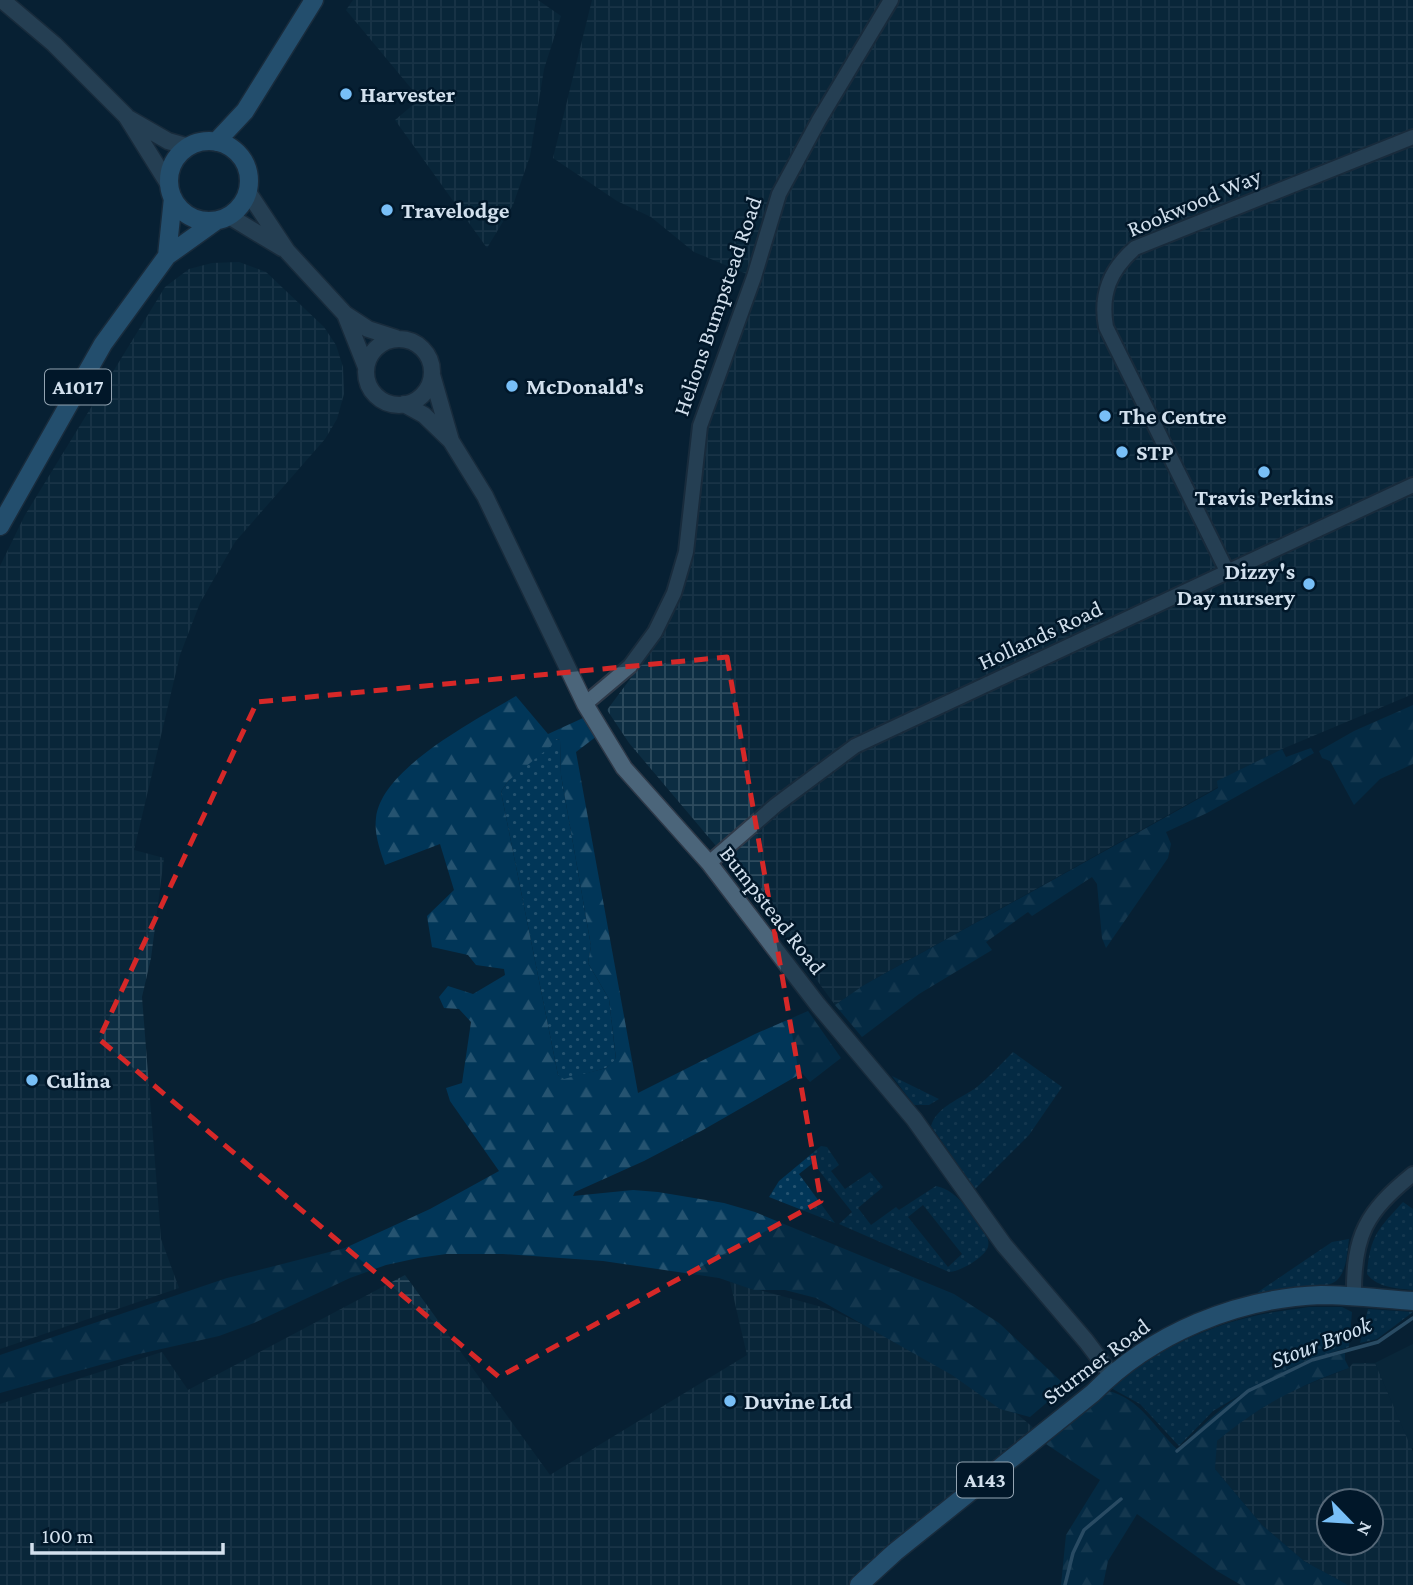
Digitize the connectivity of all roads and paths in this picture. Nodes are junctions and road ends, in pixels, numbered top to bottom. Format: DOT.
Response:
graph roads {
  1 [pos="2,0"];
  2 [pos="314,0"];
  3 [pos="891,0"];
  4 [pos="245,111"];
  5 [pos="125,116"];
  6 [pos="1413,137"];
  7 [pos="216,142"];
  8 [pos="189,147"];
  9 [pos="237,153"];
  10 [pos="248,191"];
  11 [pos="171,192"];
  12 [pos="223,219"];
  13 [pos="287,251"];
  14 [pos="167,256"];
  15 [pos="345,314"];
  16 [pos="396,338"];
  17 [pos="366,367"];
  18 [pos="432,375"];
  19 [pos="404,404"];
  20 [pos="451,441"];
  21 [pos="1413,485"];
  22 [pos="0,526"];
  23 [pos="1228,573"];
  24 [pos="584,704"];
  25 [pos="709,863"];
  26 [pos="1413,1174"];
  27 [pos="1354,1297"];
  28 [pos="1413,1301"];
  29 [pos="1111,1374"];
  30 [pos="859,1585"];
  1 -- 5 [label="main road"];
  2 -- 4 [label="main road"];
  3 -- 24 [label="street, Helions Bumpstead Road"];
  4 -- 7 [label="main road"];
  4 -- 9 [label="main road"];
  5 -- 8 [label="main road"];
  5 -- 11 [label="main road"];
  6 -- 23 [label="street, Rookwood Way"];
  7 -- 8 [label="main road"];
  7 -- 9 [label="main road"];
  8 -- 11 [label="main road"];
  9 -- 10 [label="main road"];
  10 -- 12 [label="main road"];
  10 -- 13 [label="main road"];
  11 -- 12 [label="main road"];
  11 -- 14 [label="main road"];
  12 -- 13 [label="main road"];
  12 -- 14 [label="main road, A1017"];
  13 -- 15 [label="main road"];
  14 -- 22 [label="main road, A1017"];
  15 -- 16 [label="main road"];
  15 -- 17 [label="main road"];
  16 -- 17 [label="main road"];
  16 -- 18 [label="main road"];
  17 -- 19 [label="main road"];
  18 -- 19 [label="main road"];
  18 -- 20 [label="main road, Bumpstead Road"];
  19 -- 20 [label="main road, Bumpstead Road"];
  20 -- 24 [label="main road, Bumpstead Road"];
  21 -- 23 [label="street, Hollands Road"];
  23 -- 25 [label="street, Hollands Road"];
  24 -- 25 [label="main road, Bumpstead Road"];
  25 -- 29 [label="main road, Bumpstead Road"];
  26 -- 27 [label="street"];
  27 -- 28 [label="main road, Sturmer Road / A143"];
  27 -- 29 [label="main road, Sturmer Road / A143"];
  29 -- 30 [label="main road, Sturmer Road / A143"];
}
